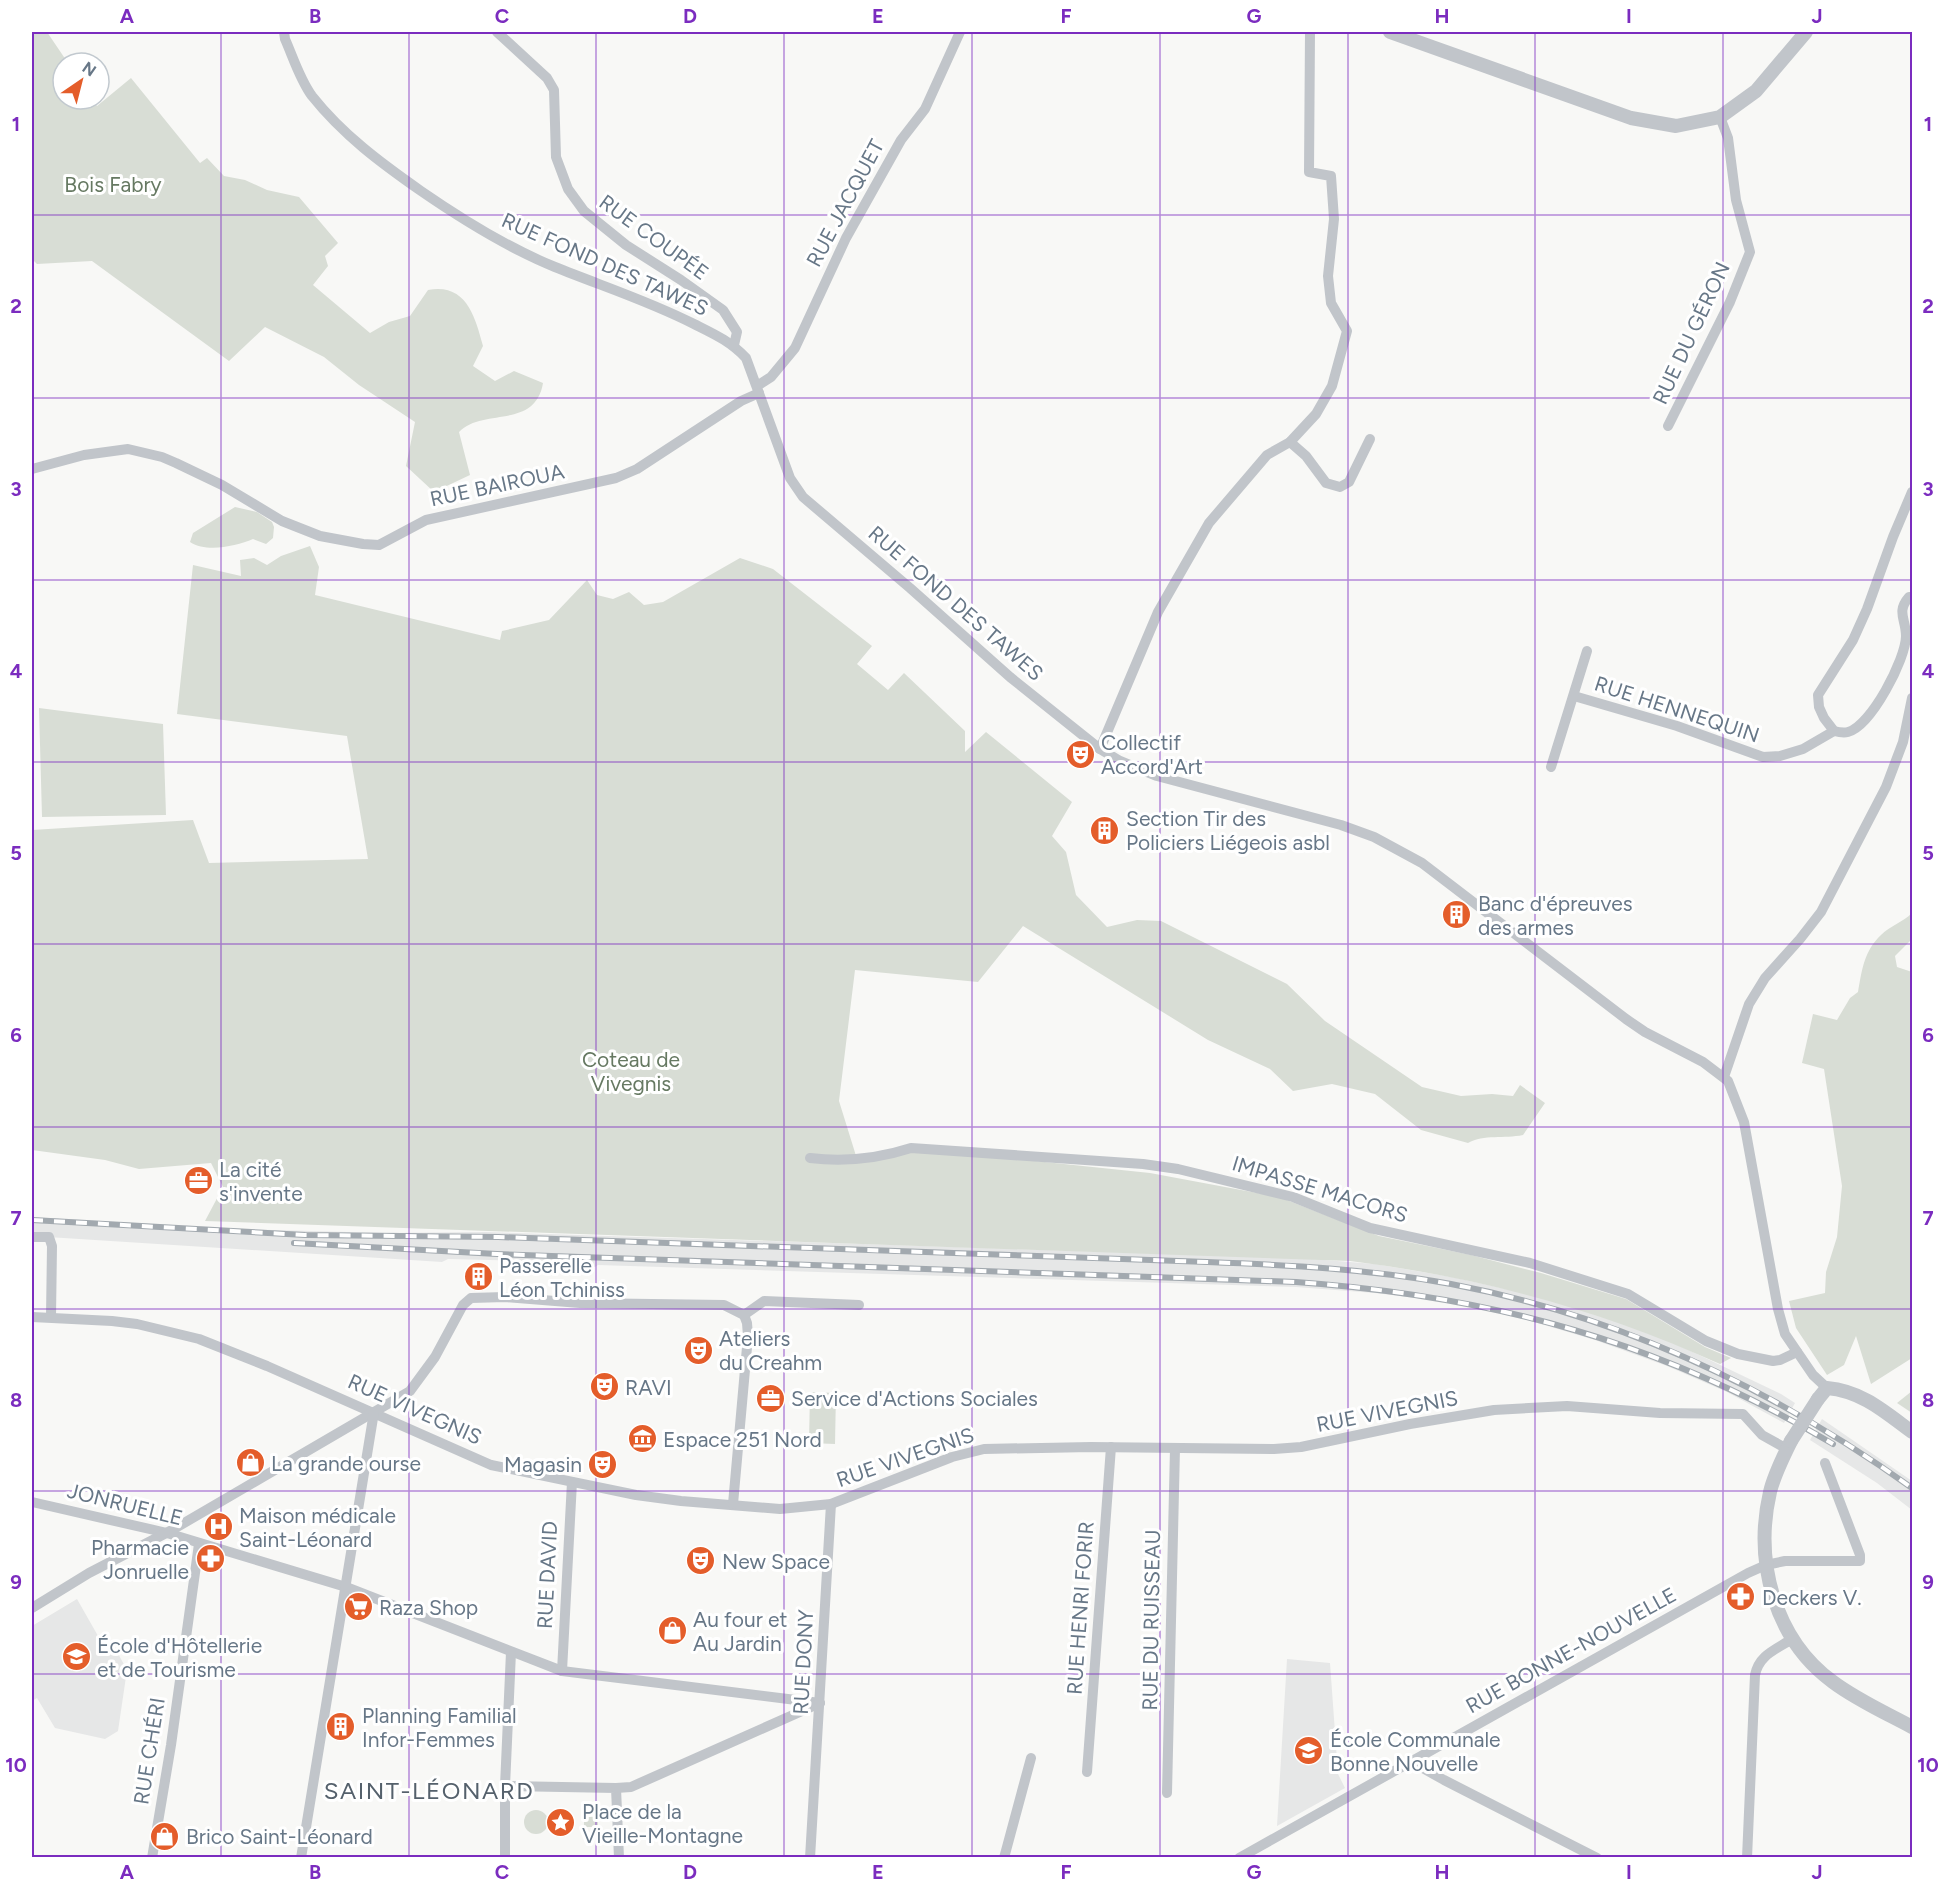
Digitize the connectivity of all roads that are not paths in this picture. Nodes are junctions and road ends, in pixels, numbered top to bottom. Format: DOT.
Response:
graph roads {
  1 [pos="284,32"];
  2 [pos="497,32"];
  3 [pos="960,32"];
  4 [pos="1310,32"];
  5 [pos="1389,32"];
  6 [pos="1806,32"];
  7 [pos="1720,117"];
  8 [pos="734,345"];
  9 [pos="758,389"];
  10 [pos="1668,426"];
  11 [pos="1370,439"];
  12 [pos="1290,442"];
  13 [pos="32,469"];
  14 [pos="1912,492"];
  15 [pos="1912,597"];
  16 [pos="1587,651"];
  17 [pos="1574,696"];
  18 [pos="1912,698"];
  19 [pos="1834,731"];
  20 [pos="1100,749"];
  21 [pos="1551,767"];
  22 [pos="1724,1077"];
  23 [pos="810,1158"];
  24 [pos="32,1237"];
  25 [pos="859,1305"];
  26 [pos="744,1315"];
  27 [pos="32,1317"];
  28 [pos="51,1317"];
  29 [pos="1797,1353"];
  30 [pos="1822,1393"];
  31 [pos="374,1412"];
  32 [pos="1912,1432"];
  33 [pos="1789,1445"];
  34 [pos="1111,1447"];
  35 [pos="1176,1448"];
  36 [pos="1825,1462"];
  37 [pos="572,1482"];
  38 [pos="32,1502"];
  39 [pos="733,1504"];
  40 [pos="831,1504"];
  41 [pos="167,1533"];
  42 [pos="199,1544"];
  43 [pos="1766,1565"];
  44 [pos="346,1587"];
  45 [pos="32,1608"];
  46 [pos="1792,1639"];
  47 [pos="511,1652"];
  48 [pos="562,1671"];
  49 [pos="820,1703"];
  50 [pos="1912,1727"];
  51 [pos="1031,1758"];
  52 [pos="1412,1762"];
  53 [pos="1086,1772"];
  54 [pos="505,1786"];
  55 [pos="616,1788"];
  56 [pos="1167,1793"];
  57 [pos="152,1857"];
  58 [pos="301,1857"];
  59 [pos="505,1857"];
  60 [pos="619,1857"];
  61 [pos="810,1857"];
  62 [pos="1004,1857"];
  63 [pos="1239,1857"];
  64 [pos="1597,1857"];
  65 [pos="1748,1857"];
  1 -- 8 [label="street, RUE FOND DES TAWES"];
  2 -- 8 [label="street, RUE COUPÉE"];
  3 -- 9 [label="street, RUE JACQUET"];
  4 -- 12 [label="street"];
  5 -- 7 [label="street"];
  6 -- 7 [label="street"];
  7 -- 10 [label="street, RUE DU GÉRON"];
  8 -- 9 [label="street, RUE FOND DES TAWES"];
  9 -- 13 [label="street, RUE BAIROUA"];
  9 -- 20 [label="street, RUE FOND DES TAWES"];
  11 -- 12 [label="street"];
  12 -- 20 [label="street"];
  14 -- 19 [label="street"];
  15 -- 19 [label="street, RUE HENNEQUIN"];
  16 -- 17 [label="street"];
  17 -- 19 [label="street, RUE HENNEQUIN"];
  17 -- 21 [label="street"];
  18 -- 22 [label="street"];
  20 -- 22 [label="street, RUE FOND DES TAWES"];
  22 -- 29 [label="street"];
  23 -- 29 [label="street, IMPASSE MACORS"];
  24 -- 28 [label="street"];
  25 -- 26 [label="street"];
  26 -- 31 [label="street"];
  26 -- 39 [label="street"];
  27 -- 28 [label="street, RUE VIVEGNIS"];
  28 -- 31 [label="street, RUE VIVEGNIS"];
  29 -- 30 [label="street"];
  30 -- 32 [label="street"];
  30 -- 33 [label="street, bridge"];
  31 -- 37 [label="street, RUE VIVEGNIS"];
  31 -- 41 [label="street"];
  31 -- 44 [label="street"];
  33 -- 35 [label="street, RUE VIVEGNIS"];
  33 -- 43 [label="street"];
  34 -- 35 [label="street, RUE VIVEGNIS"];
  34 -- 40 [label="street, RUE VIVEGNIS"];
  34 -- 53 [label="street, RUE HENRI FORIR"];
  35 -- 56 [label="street, RUE DU RUISSEAU"];
  36 -- 43 [label="street, RUE BONNE-NOUVELLE"];
  37 -- 39 [label="street, RUE VIVEGNIS"];
  37 -- 48 [label="street, RUE DAVID"];
  38 -- 41 [label="street, JONRUELLE"];
  39 -- 40 [label="street, RUE VIVEGNIS"];
  40 -- 49 [label="street, RUE DONY"];
  41 -- 42 [label="street, JONRUELLE"];
  41 -- 45 [label="street"];
  42 -- 44 [label="street, JONRUELLE"];
  42 -- 57 [label="street, RUE CHÉRI"];
  43 -- 46 [label="street"];
  43 -- 52 [label="street, RUE BONNE-NOUVELLE"];
  44 -- 47 [label="street, JONRUELLE"];
  44 -- 58 [label="street"];
  46 -- 50 [label="street"];
  46 -- 65 [label="street"];
  47 -- 48 [label="street, JONRUELLE"];
  47 -- 54 [label="street"];
  48 -- 49 [label="street, JONRUELLE"];
  49 -- 55 [label="street"];
  49 -- 61 [label="street, RUE DONY"];
  51 -- 62 [label="street"];
  52 -- 63 [label="street, RUE BONNE-NOUVELLE"];
  52 -- 64 [label="street"];
  54 -- 55 [label="street"];
  54 -- 59 [label="street"];
  55 -- 60 [label="street"];
}
